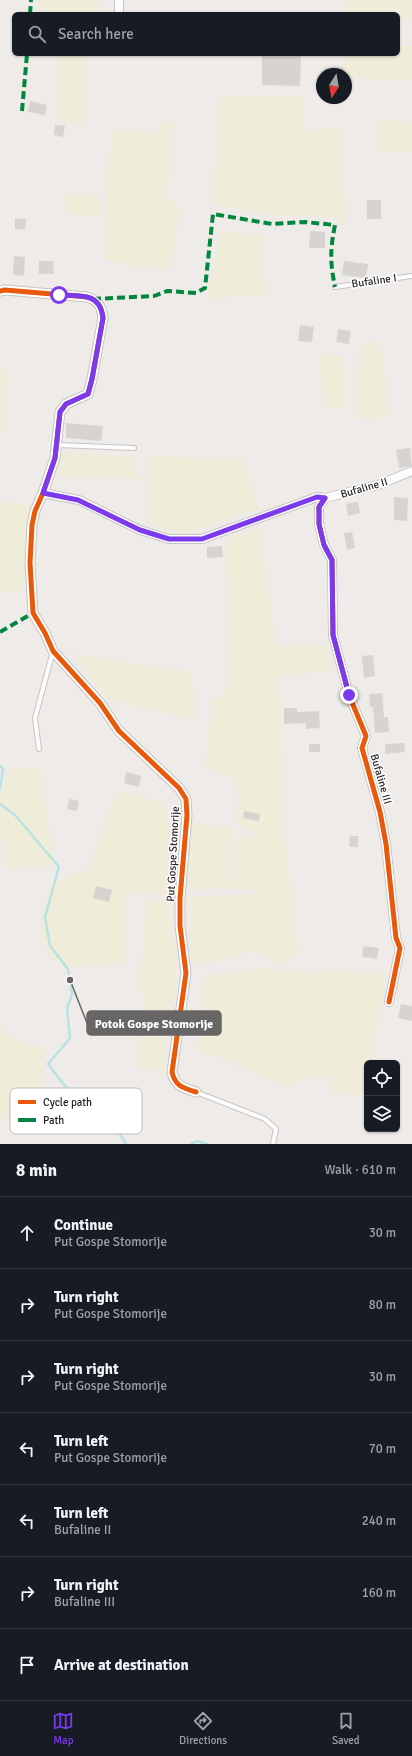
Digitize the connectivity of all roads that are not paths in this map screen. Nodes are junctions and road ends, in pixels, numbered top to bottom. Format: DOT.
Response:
graph roads {
  1 [pos="119,0"];
  2 [pos="119,12"];
  3 [pos="412,276"];
  4 [pos="335,287"];
  5 [pos="0,291"];
  6 [pos="56,444"];
  7 [pos="134,448"];
  8 [pos="412,471"];
  9 [pos="43,493"];
  10 [pos="325,498"];
  11 [pos="53,651"];
  12 [pos="39,749"];
  13 [pos="390,1002"];
  14 [pos="196,1092"];
  15 [pos="274,1144"];
  1 -- 2 [label="street"];
  3 -- 4 [label="lane, Bufaline I"];
  5 -- 6 [label="street, Put Gospe Stomorije"];
  6 -- 7 [label="lane"];
  6 -- 9 [label="street, Put Gospe Stomorije"];
  8 -- 10 [label="street, Bufaline II"];
  9 -- 10 [label="street, Bufaline II"];
  9 -- 11 [label="street, Put Gospe Stomorije"];
  10 -- 13 [label="street, Bufaline III"];
  11 -- 12 [label="lane"];
  11 -- 14 [label="street, Put Gospe Stomorije"];
  14 -- 15 [label="lane, Put Gospe Stomorije"];
}
